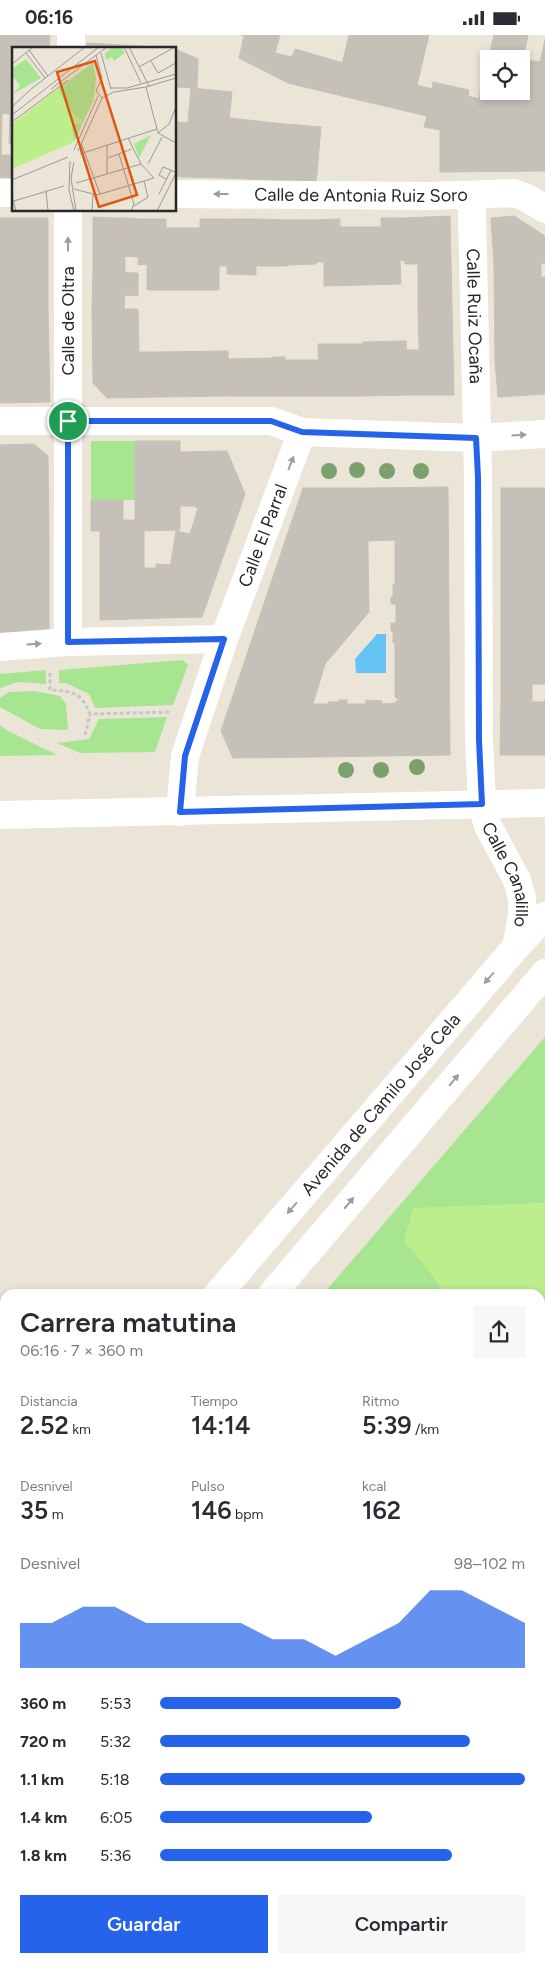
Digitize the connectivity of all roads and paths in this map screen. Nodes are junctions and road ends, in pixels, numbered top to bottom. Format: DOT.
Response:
graph roads {
  1 [pos="176,194"];
  2 [pos="477,195"];
  3 [pos="545,209"];
  4 [pos="68,211"];
  5 [pos="0,421"];
  6 [pos="68,421"];
  7 [pos="302,432"];
  8 [pos="545,434"];
  9 [pos="476,438"];
  10 [pos="224,639"];
  11 [pos="68,642"];
  12 [pos="0,647"];
  13 [pos="50,673"];
  14 [pos="90,714"];
  15 [pos="85,735"];
  16 [pos="190,739"];
  17 [pos="545,803"];
  18 [pos="482,804"];
  19 [pos="180,812"];
  20 [pos="0,815"];
  21 [pos="545,916"];
  22 [pos="516,947"];
  23 [pos="545,973"];
  24 [pos="222,1289"];
  25 [pos="276,1289"];
  2 -- 1 [label="street, Calle de Antonia Ruiz Soro, one-way"];
  2 -- 3 [label="street, Calle de Antonia Ruiz Soro"];
  2 -- 9 [label="street, Calle Ruiz Ocaña"];
  6 -- 4 [label="street, Calle de Oltra, one-way"];
  5 -- 6 [label="street"];
  6 -- 7 [label="street"];
  6 -- 11 [label="street, Calle de Oltra"];
  7 -- 9 [label="street"];
  10 -- 7 [label="street, Calle El Parral, one-way"];
  9 -- 8 [label="street, one-way"];
  9 -- 18 [label="street, Calle Ruiz Ocaña"];
  10 -- 11 [label="street"];
  10 -- 16 [label="street, Calle El Parral"];
  12 -- 11 [label="street, one-way"];
  13 -- 14 [label="path"];
  14 -- 15 [label="path"];
  14 -- 16 [label="path"];
  16 -- 19 [label="street, Calle El Parral"];
  17 -- 18 [label="street"];
  18 -- 19 [label="street"];
  18 -- 22 [label="street, Calle Canalillo"];
  19 -- 20 [label="street"];
  21 -- 22 [label="street, Avenida de Camilo José Cela"];
  22 -- 24 [label="street, Avenida de Camilo José Cela, one-way"];
  25 -- 23 [label="street, one-way"];
}
